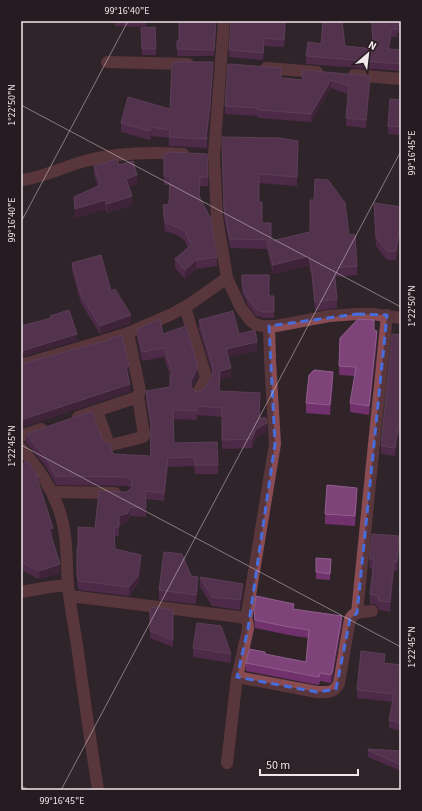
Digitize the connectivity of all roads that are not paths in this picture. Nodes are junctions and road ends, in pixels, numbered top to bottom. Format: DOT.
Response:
graph roads {
  1 [pos="224,21"];
  2 [pos="107,62"];
  3 [pos="198,64"];
  4 [pos="216,64"];
  5 [pos="236,65"];
  6 [pos="252,67"];
  7 [pos="330,73"];
  8 [pos="346,74"];
  9 [pos="401,78"];
  10 [pos="191,154"];
  11 [pos="21,180"];
  12 [pos="227,278"];
  13 [pos="185,307"];
  14 [pos="387,315"];
  15 [pos="401,318"];
  16 [pos="269,326"];
  17 [pos="128,333"];
  18 [pos="21,365"];
  19 [pos="198,393"];
  20 [pos="138,396"];
  21 [pos="97,411"];
  22 [pos="69,420"];
  23 [pos="49,427"];
  24 [pos="21,436"];
  25 [pos="21,448"];
  26 [pos="52,492"];
  27 [pos="125,493"];
  28 [pos="69,591"];
  29 [pos="21,592"];
  30 [pos="372,612"];
  31 [pos="357,613"];
  32 [pos="246,620"];
  33 [pos="237,677"];
  34 [pos="227,763"];
  35 [pos="98,790"];
  1 -- 4 [label="street"];
  2 -- 3 [label="street"];
  4 -- 5 [label="street"];
  4 -- 12 [label="street"];
  6 -- 7 [label="street"];
  8 -- 9 [label="street"];
  10 -- 11 [label="street"];
  12 -- 13 [label="street"];
  12 -- 16 [label="street"];
  13 -- 17 [label="street"];
  13 -- 19 [label="street"];
  14 -- 15 [label="street"];
  14 -- 16 [label="street"];
  14 -- 31 [label="street"];
  16 -- 32 [label="street"];
  17 -- 18 [label="street"];
  17 -- 20 [label="street"];
  20 -- 21 [label="street"];
  20 -- 21 [label="street"];
  21 -- 22 [label="street"];
  23 -- 24 [label="street"];
  25 -- 26 [label="street"];
  26 -- 27 [label="street"];
  26 -- 28 [label="street"];
  28 -- 29 [label="street"];
  28 -- 32 [label="street"];
  28 -- 35 [label="street"];
  30 -- 31 [label="street"];
  31 -- 33 [label="street"];
  32 -- 33 [label="street"];
  33 -- 34 [label="street"];
}
